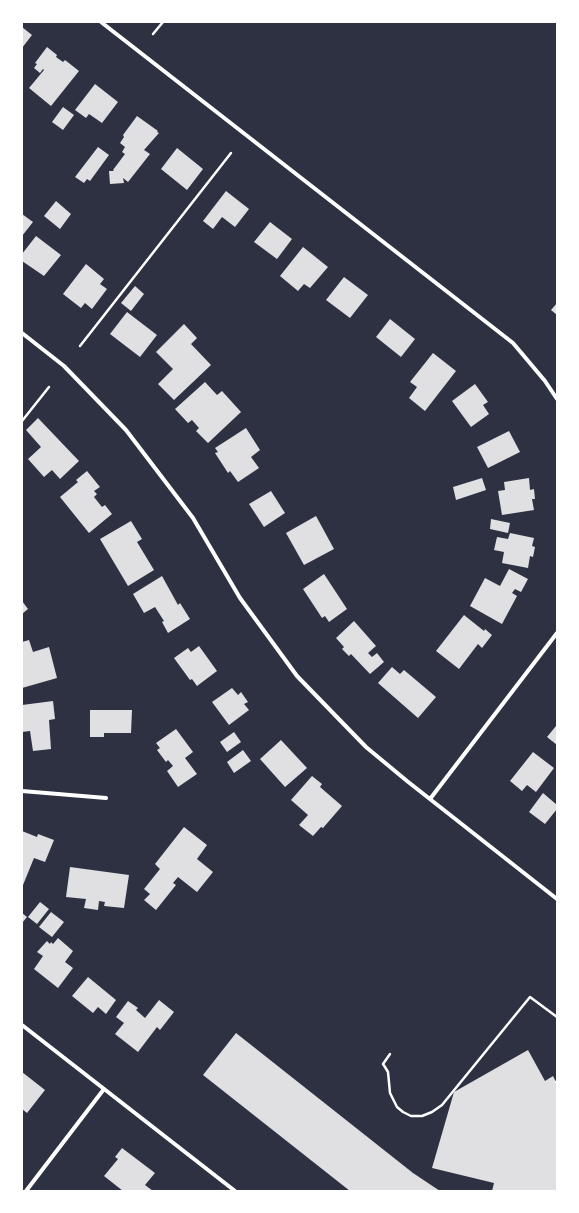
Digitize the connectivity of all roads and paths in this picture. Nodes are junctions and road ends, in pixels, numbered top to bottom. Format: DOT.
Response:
graph roads {
  1 [pos="101,22"];
  2 [pos="163,22"];
  3 [pos="153,34"];
  4 [pos="231,152"];
  5 [pos="22,333"];
  6 [pos="80,346"];
  7 [pos="49,387"];
  8 [pos="557,399"];
  9 [pos="22,421"];
  10 [pos="557,633"];
  11 [pos="22,791"];
  12 [pos="106,798"];
  13 [pos="430,799"];
  14 [pos="557,899"];
  15 [pos="557,1017"];
  16 [pos="22,1025"];
  17 [pos="390,1054"];
  18 [pos="104,1089"];
  19 [pos="26,1191"];
  20 [pos="235,1191"];
  1 -- 8 [label="street"];
  2 -- 3 [label="path"];
  4 -- 6 [label="path"];
  5 -- 13 [label="street"];
  7 -- 9 [label="path"];
  10 -- 13 [label="street"];
  11 -- 12 [label="street"];
  13 -- 14 [label="street"];
  15 -- 17 [label="path"];
  16 -- 18 [label="street"];
  18 -- 19 [label="street"];
  18 -- 20 [label="street"];
}
